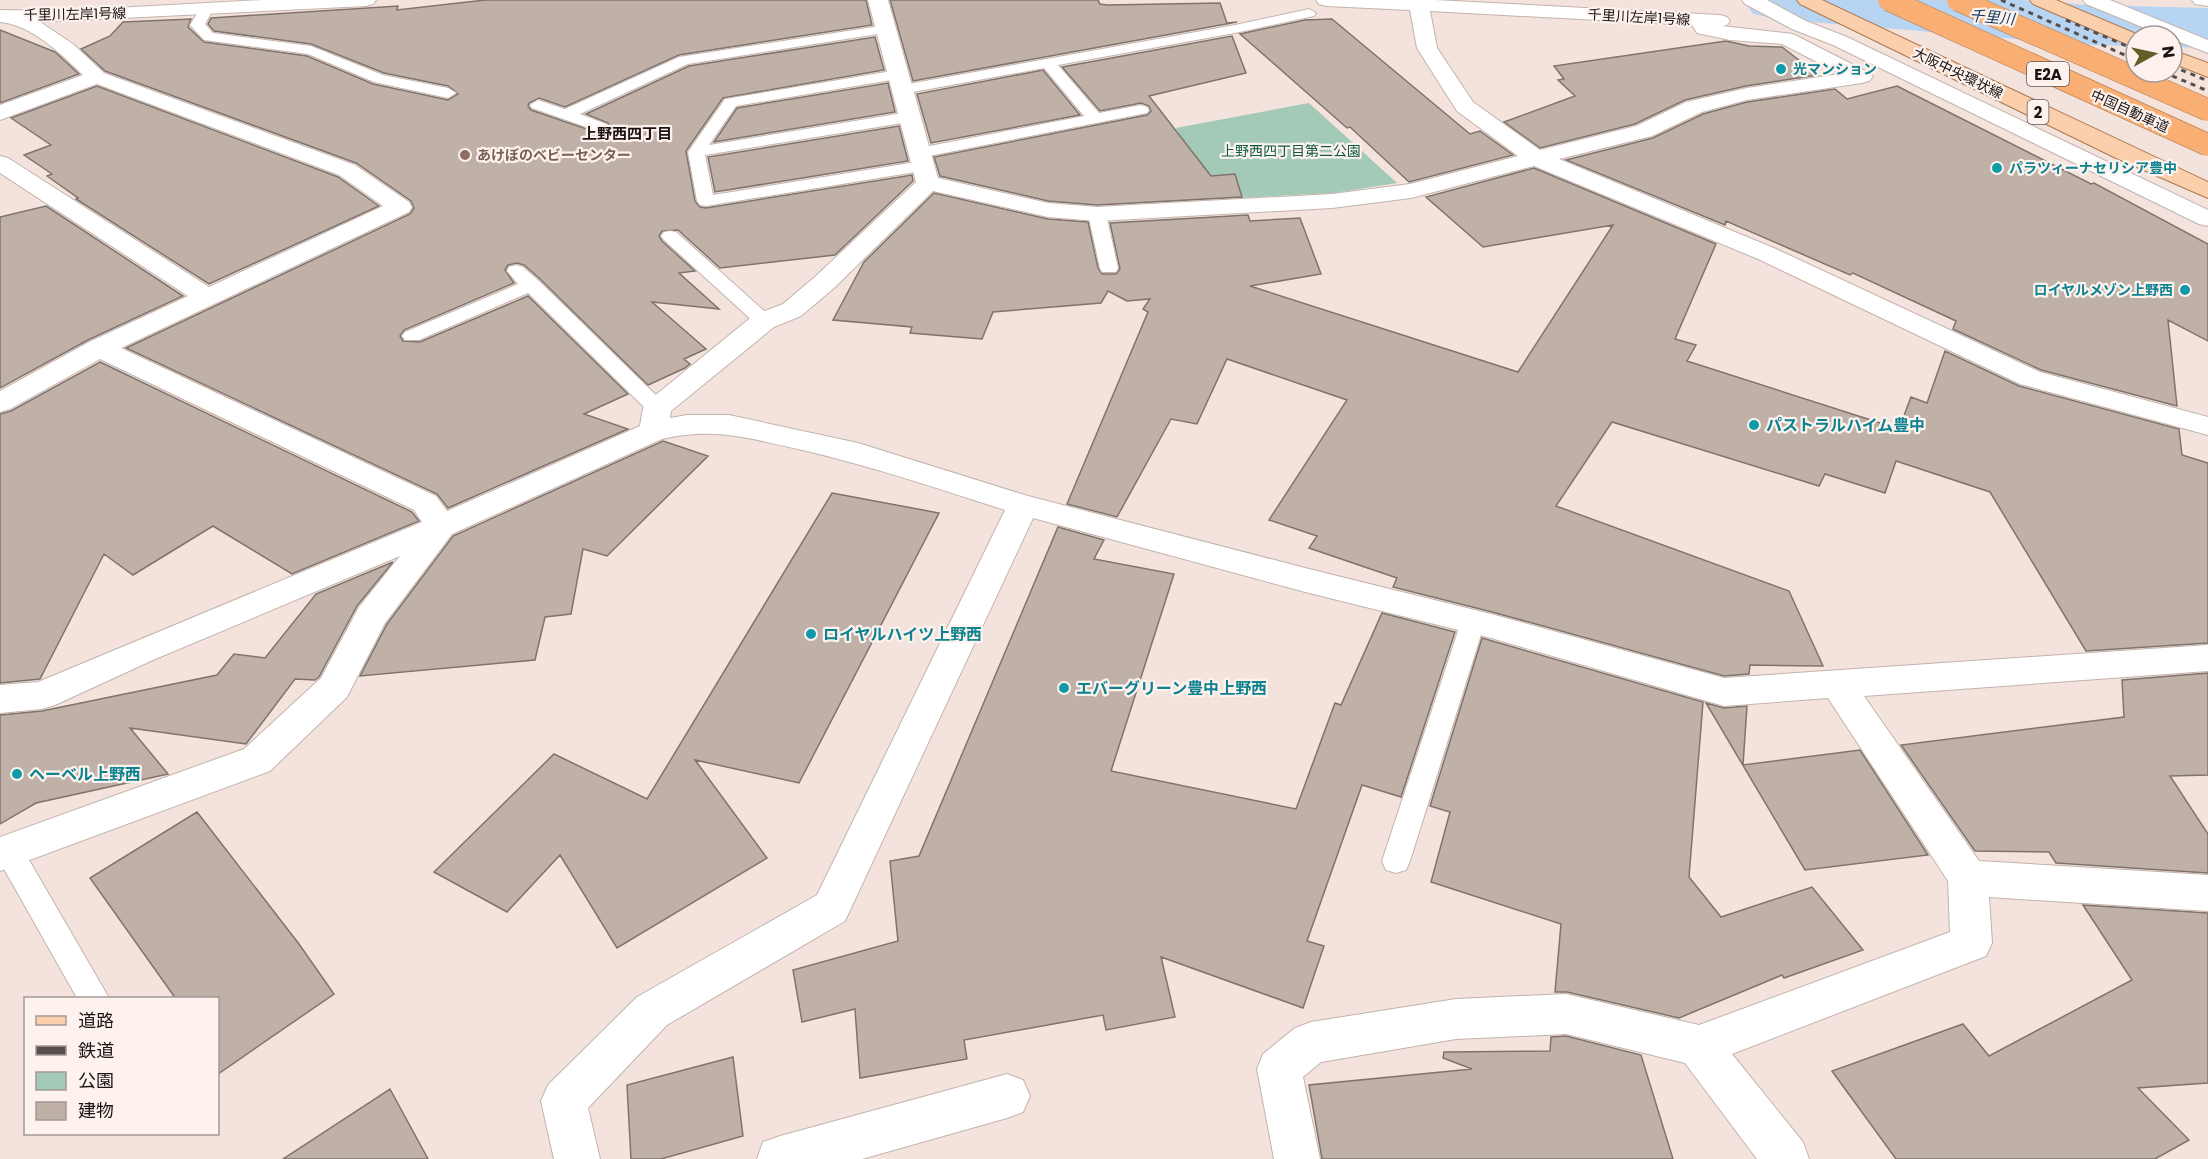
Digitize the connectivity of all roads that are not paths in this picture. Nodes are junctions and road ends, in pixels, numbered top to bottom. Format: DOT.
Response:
graph roads {
  1 [pos="366,0"];
  2 [pos="878,0"];
  3 [pos="1326,0"];
  4 [pos="1752,0"];
  5 [pos="1807,0"];
  6 [pos="1889,0"];
  7 [pos="1958,0"];
  8 [pos="2040,0"];
  9 [pos="2093,0"];
  10 [pos="2202,0"];
  11 [pos="2208,0"];
  12 [pos="1419,5"];
  13 [pos="206,10"];
  14 [pos="1309,14"];
  15 [pos="1,16"];
  16 [pos="1699,20"];
  17 [pos="1803,26"];
  18 [pos="886,29"];
  19 [pos="2124,36"];
  20 [pos="2208,47"];
  21 [pos="2184,60"];
  22 [pos="1048,63"];
  23 [pos="2204,67"];
  24 [pos="97,77"];
  25 [pos="900,82"];
  26 [pos="448,93"];
  27 [pos="538,105"];
  28 [pos="1141,110"];
  29 [pos="2208,110"];
  30 [pos="0,113"];
  31 [pos="568,114"];
  32 [pos="909,117"];
  33 [pos="1095,119"];
  34 [pos="600,127"];
  35 [pos="2208,145"];
  36 [pos="696,152"];
  37 [pos="1536,158"];
  38 [pos="0,163"];
  39 [pos="923,167"];
  40 [pos="2208,191"];
  41 [pos="1097,214"];
  42 [pos="2208,219"];
  43 [pos="670,236"];
  44 [pos="1109,268"];
  45 [pos="516,271"];
  46 [pos="532,285"];
  47 [pos="207,297"];
  48 [pos="764,321"];
  49 [pos="412,336"];
  50 [pos="99,348"];
  51 [pos="0,403"];
  52 [pos="656,419"];
  53 [pos="2208,426"];
  54 [pos="1023,505"];
  55 [pos="441,526"];
  56 [pos="1473,622"];
  57 [pos="2208,658"];
  58 [pos="1838,686"];
  59 [pos="0,699"];
  60 [pos="4,852"];
  61 [pos="1396,861"];
  62 [pos="1968,878"];
  63 [pos="2208,893"];
  64 [pos="93,997"];
  65 [pos="1699,1046"];
  66 [pos="1007,1096"];
  67 [pos="577,1159"];
  68 [pos="780,1159"];
  69 [pos="1297,1159"];
  70 [pos="1786,1159"];
  1 -- 13 [label="street, 千里川左岸1号線"];
  2 -- 18 [label="street"];
  3 -- 12 [label="street, 千里川左岸1号線"];
  4 -- 17 [label="street"];
  5 -- 40 [label="main road, 大阪中央環状線 / 2"];
  6 -- 35 [label="highway, 中国自動車道 / E2A, bridge"];
  7 -- 29 [label="highway, 中国自動車道 / E2A, bridge"];
  8 -- 19 [label="main road"];
  9 -- 20 [label="street"];
  10 -- 11 [label="street"];
  12 -- 16 [label="street, 千里川左岸1号線"];
  12 -- 37 [label="street"];
  13 -- 15 [label="street, 千里川左岸1号線"];
  13 -- 26 [label="lane"];
  14 -- 22 [label="lane"];
  15 -- 24 [label="street"];
  16 -- 17 [label="street, 千里川左岸1号線"];
  16 -- 37 [label="street"];
  17 -- 42 [label="street"];
  18 -- 25 [label="street"];
  18 -- 31 [label="lane"];
  21 -- 23 [label="main road"];
  22 -- 25 [label="lane"];
  22 -- 33 [label="lane"];
  24 -- 30 [label="street"];
  24 -- 47 [label="street"];
  25 -- 32 [label="street"];
  25 -- 36 [label="lane"];
  27 -- 31 [label="lane"];
  28 -- 33 [label="lane"];
  31 -- 34 [label="lane"];
  32 -- 36 [label="lane"];
  32 -- 39 [label="street"];
  33 -- 39 [label="lane"];
  36 -- 39 [label="lane"];
  37 -- 41 [label="street"];
  37 -- 53 [label="street"];
  38 -- 47 [label="street"];
  39 -- 41 [label="street"];
  39 -- 48 [label="street"];
  41 -- 44 [label="lane"];
  43 -- 48 [label="lane"];
  45 -- 46 [label="lane"];
  46 -- 49 [label="lane"];
  46 -- 52 [label="lane"];
  47 -- 50 [label="street"];
  48 -- 52 [label="street"];
  50 -- 51 [label="street"];
  50 -- 55 [label="street"];
  52 -- 54 [label="street"];
  52 -- 55 [label="street"];
  54 -- 56 [label="street"];
  54 -- 67 [label="street"];
  55 -- 59 [label="street"];
  55 -- 60 [label="street"];
  56 -- 58 [label="street"];
  56 -- 61 [label="lane"];
  57 -- 58 [label="street"];
  58 -- 62 [label="street"];
  60 -- 64 [label="lane"];
  62 -- 63 [label="street"];
  62 -- 65 [label="street"];
  65 -- 69 [label="street"];
  65 -- 70 [label="street"];
  66 -- 68 [label="street"];
}
